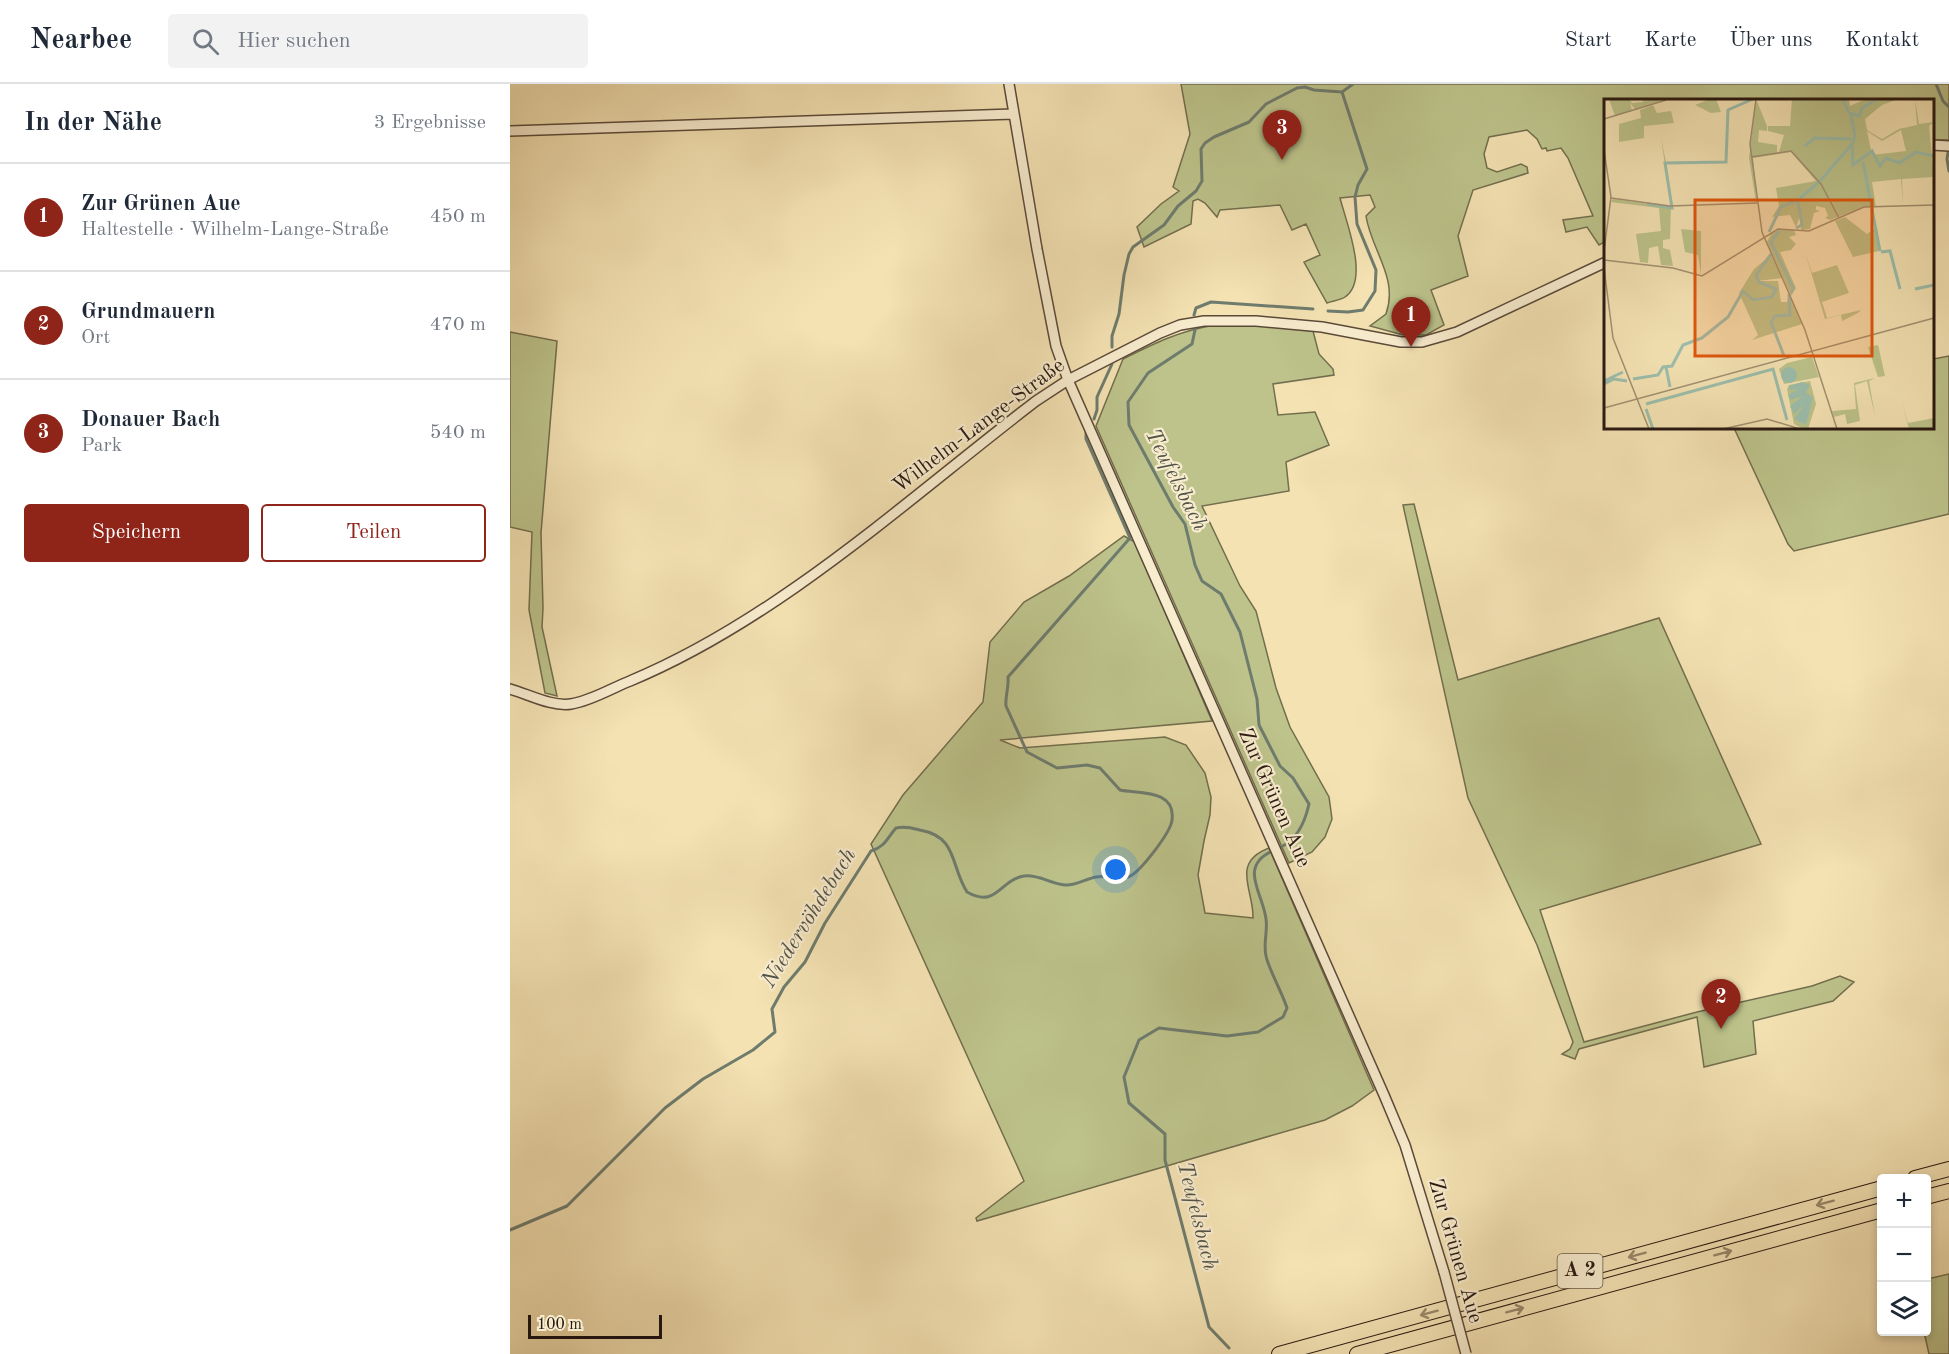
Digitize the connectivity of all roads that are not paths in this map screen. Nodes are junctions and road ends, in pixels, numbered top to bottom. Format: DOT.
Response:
graph roads {
  1 [pos="1008,84"];
  2 [pos="1013,114"];
  3 [pos="510,131"];
  4 [pos="1604,262"];
  5 [pos="1068,380"];
  6 [pos="510,688"];
  7 [pos="1949,1169"];
  8 [pos="1931,1174"];
  9 [pos="1877,1189"];
  10 [pos="1949,1191"];
  11 [pos="1931,1196"];
  12 [pos="1877,1211"];
  13 [pos="1279,1354"];
  14 [pos="1357,1354"];
  15 [pos="1466,1354"];
  1 -- 2 [label="street, Zur Grünen Aue"];
  2 -- 3 [label="street"];
  2 -- 5 [label="street, Zur Grünen Aue"];
  4 -- 5 [label="street, Wilhelm-Lange-Straße"];
  5 -- 6 [label="street, Wilhelm-Lange-Straße"];
  5 -- 15 [label="street, Zur Grünen Aue, bridge"];
  7 -- 8 [label="highway"];
  9 -- 13 [label="highway, A 2, one-way"];
  10 -- 11 [label="highway"];
  14 -- 12 [label="highway, A 2, one-way"];
}
